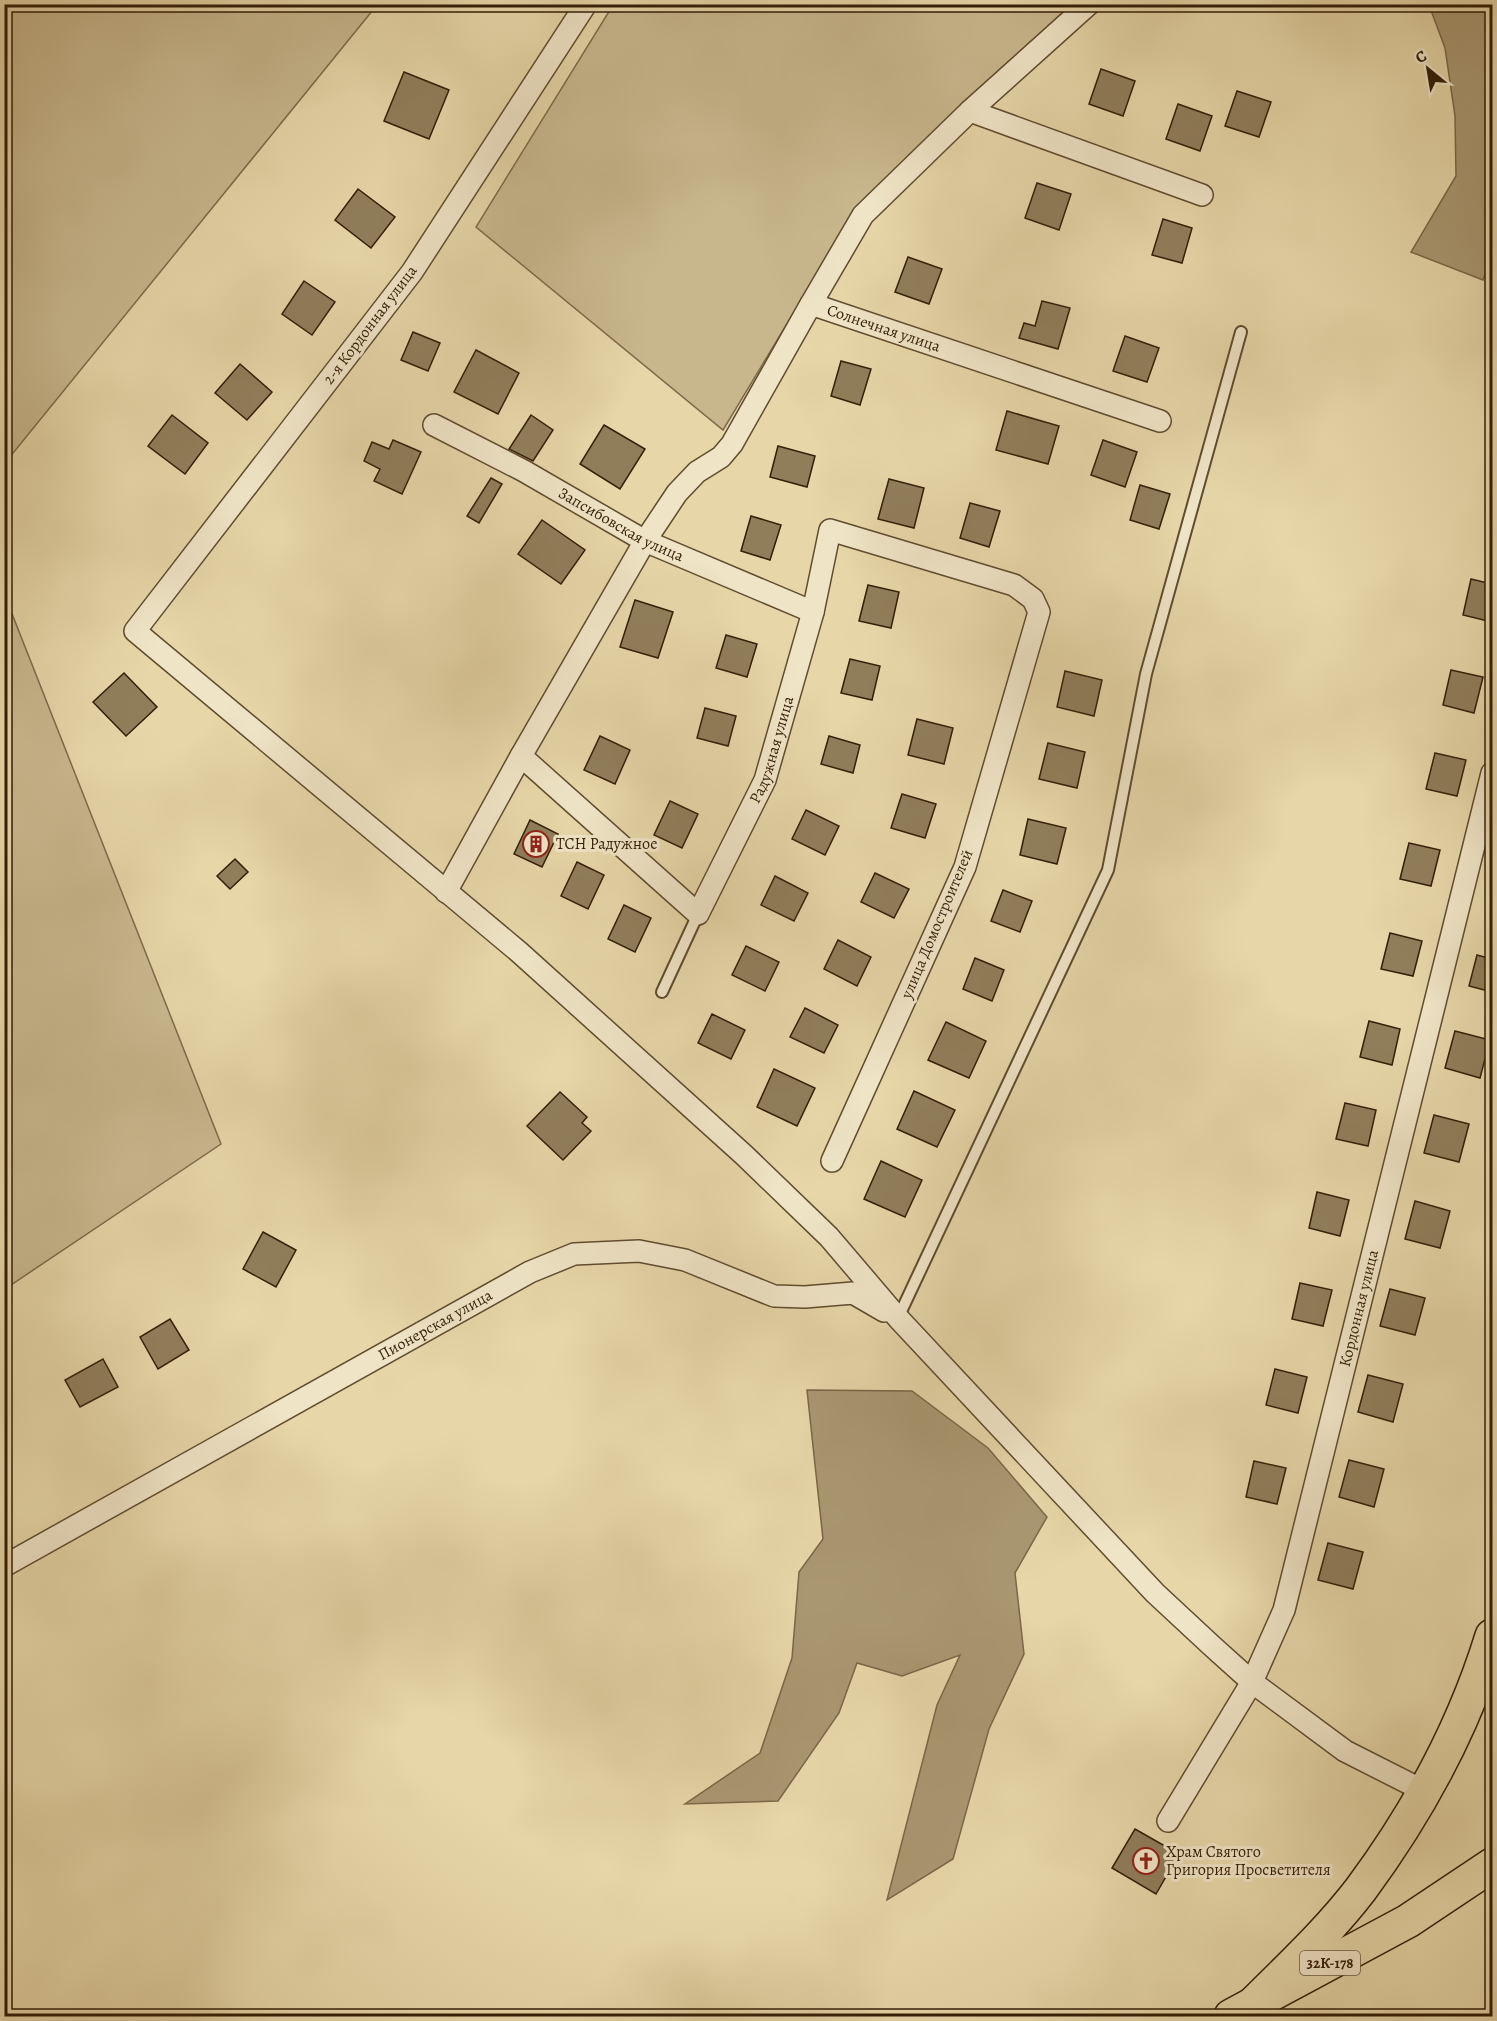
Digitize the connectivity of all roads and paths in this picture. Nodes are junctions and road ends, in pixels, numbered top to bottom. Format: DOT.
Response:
graph roads {
  1 [pos="586,4"];
  2 [pos="1089,4"];
  3 [pos="970,111"];
  4 [pos="1202,195"];
  5 [pos="811,304"];
  6 [pos="1241,332"];
  7 [pos="1160,421"];
  8 [pos="434,425"];
  9 [pos="645,541"];
  10 [pos="1014,585"];
  11 [pos="813,612"];
  12 [pos="521,756"];
  13 [pos="1492,772"];
  14 [pos="446,892"];
  15 [pos="698,914"];
  16 [pos="662,992"];
  17 [pos="832,1161"];
  18 [pos="897,1318"];
  19 [pos="4,1566"];
  20 [pos="1492,1636"];
  21 [pos="1252,1682"];
  22 [pos="1426,1792"];
  23 [pos="1168,1821"];
  24 [pos="1492,1865"];
  25 [pos="1492,1885"];
  26 [pos="1408,1921"];
  27 [pos="1241,2011"];
  1 -- 14 [label="street, 2-я Кордонная улица"];
  2 -- 3 [label="street, Солнечная улица"];
  3 -- 4 [label="street"];
  3 -- 5 [label="street, Солнечная улица"];
  5 -- 7 [label="street, Солнечная улица"];
  5 -- 9 [label="street"];
  6 -- 18 [label="lane"];
  8 -- 9 [label="street, Запсибовская улица"];
  9 -- 11 [label="street, Запсибовская улица"];
  9 -- 12 [label="street"];
  10 -- 11 [label="street, Радужная улица"];
  10 -- 17 [label="street, улица Домостроителей"];
  11 -- 15 [label="street, Радужная улица"];
  12 -- 14 [label="street"];
  12 -- 15 [label="street"];
  13 -- 21 [label="street, Кордонная улица"];
  14 -- 18 [label="street"];
  15 -- 16 [label="lane"];
  18 -- 19 [label="street, Пионерская улица"];
  18 -- 21 [label="street"];
  20 -- 22 [label="main road"];
  21 -- 22 [label="street"];
  21 -- 23 [label="street, Кордонная улица"];
  22 -- 27 [label="main road"];
  24 -- 26 [label="main road, 32К-178"];
  25 -- 26 [label="main road"];
  26 -- 27 [label="main road, 32К-178"];
}
